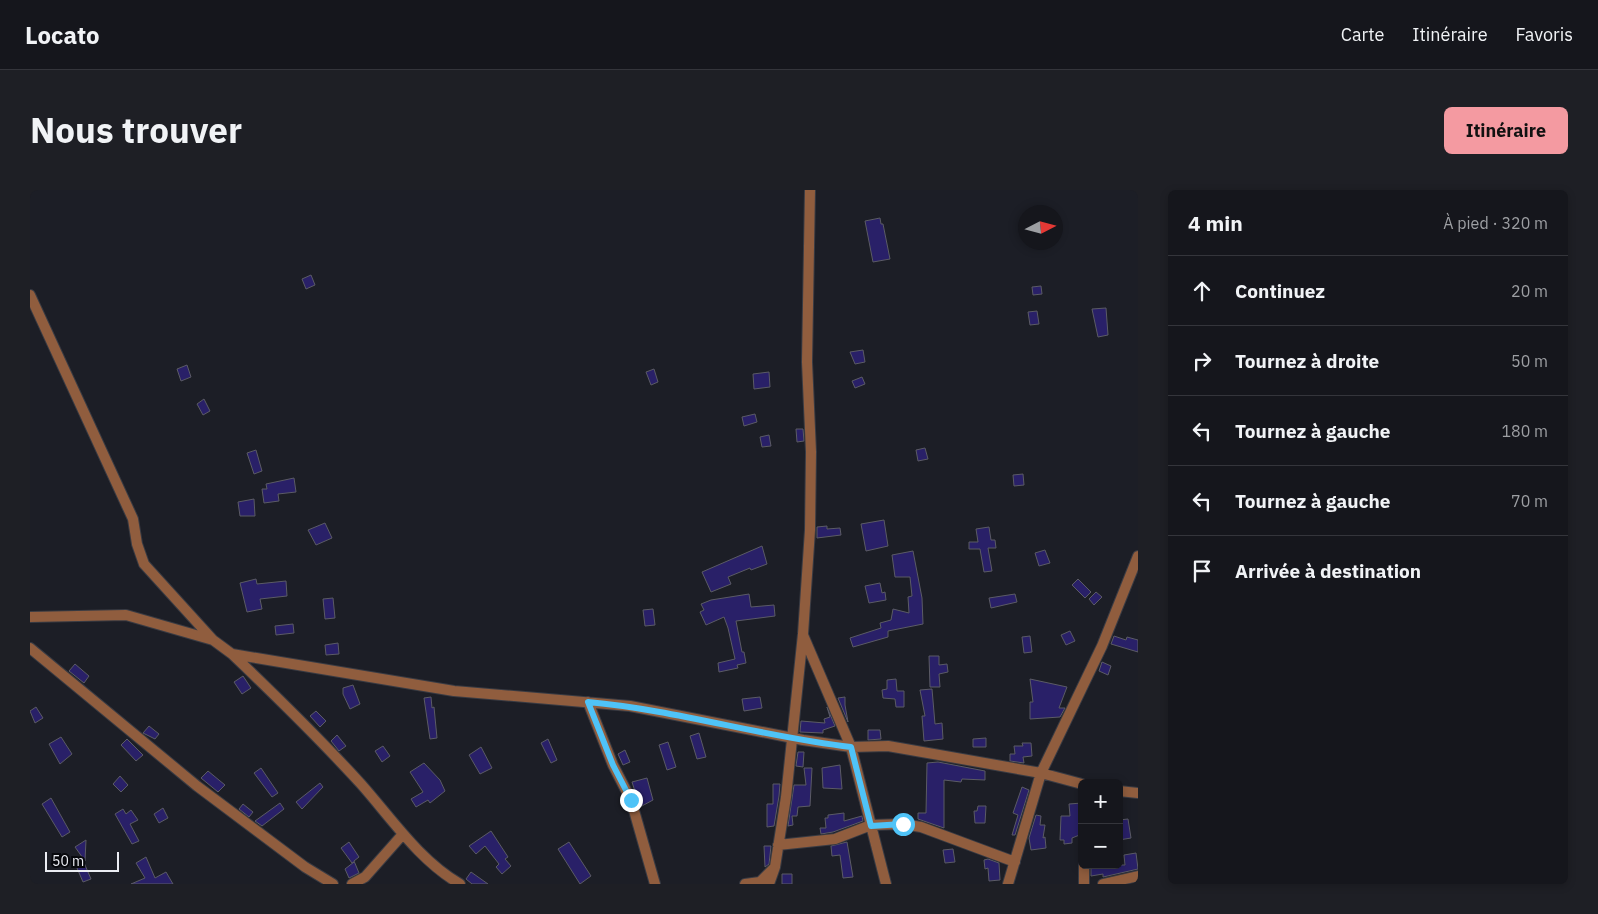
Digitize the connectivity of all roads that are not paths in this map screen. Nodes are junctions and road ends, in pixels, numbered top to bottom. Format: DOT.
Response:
graph roads {
  1 [pos="810,190"];
  2 [pos="30,295"];
  3 [pos="1138,556"];
  4 [pos="30,617"];
  5 [pos="803,634"];
  6 [pos="213,640"];
  7 [pos="30,648"];
  8 [pos="232,654"];
  9 [pos="588,702"];
  10 [pos="791,737"];
  11 [pos="851,747"];
  12 [pos="1041,773"];
  13 [pos="1078,783"];
  14 [pos="1123,791"];
  15 [pos="1138,793"];
  16 [pos="871,826"];
  17 [pos="403,834"];
  18 [pos="778,845"];
  19 [pos="1015,862"];
  20 [pos="775,868"];
  21 [pos="1084,869"];
  22 [pos="1138,876"];
  23 [pos="333,884"];
  24 [pos="352,884"];
  25 [pos="459,884"];
  26 [pos="654,884"];
  27 [pos="746,884"];
  28 [pos="770,884"];
  29 [pos="886,884"];
  30 [pos="1008,884"];
  31 [pos="1084,884"];
  32 [pos="1103,884"];
  1 -- 5 [label="street"];
  2 -- 6 [label="street"];
  3 -- 12 [label="street"];
  4 -- 6 [label="street"];
  5 -- 10 [label="street"];
  5 -- 11 [label="street"];
  6 -- 8 [label="street"];
  7 -- 23 [label="street"];
  8 -- 9 [label="street"];
  8 -- 17 [label="street"];
  9 -- 10 [label="street"];
  9 -- 26 [label="street"];
  10 -- 11 [label="street"];
  10 -- 18 [label="street"];
  11 -- 12 [label="street"];
  11 -- 16 [label="street"];
  12 -- 13 [label="street"];
  12 -- 19 [label="street"];
  14 -- 15 [label="street"];
  16 -- 18 [label="street"];
  16 -- 19 [label="street"];
  16 -- 29 [label="street"];
  17 -- 24 [label="street"];
  17 -- 25 [label="street"];
  18 -- 20 [label="street"];
  19 -- 30 [label="street"];
  20 -- 27 [label="street"];
  20 -- 28 [label="street"];
  21 -- 31 [label="street"];
  22 -- 32 [label="street"];
}
